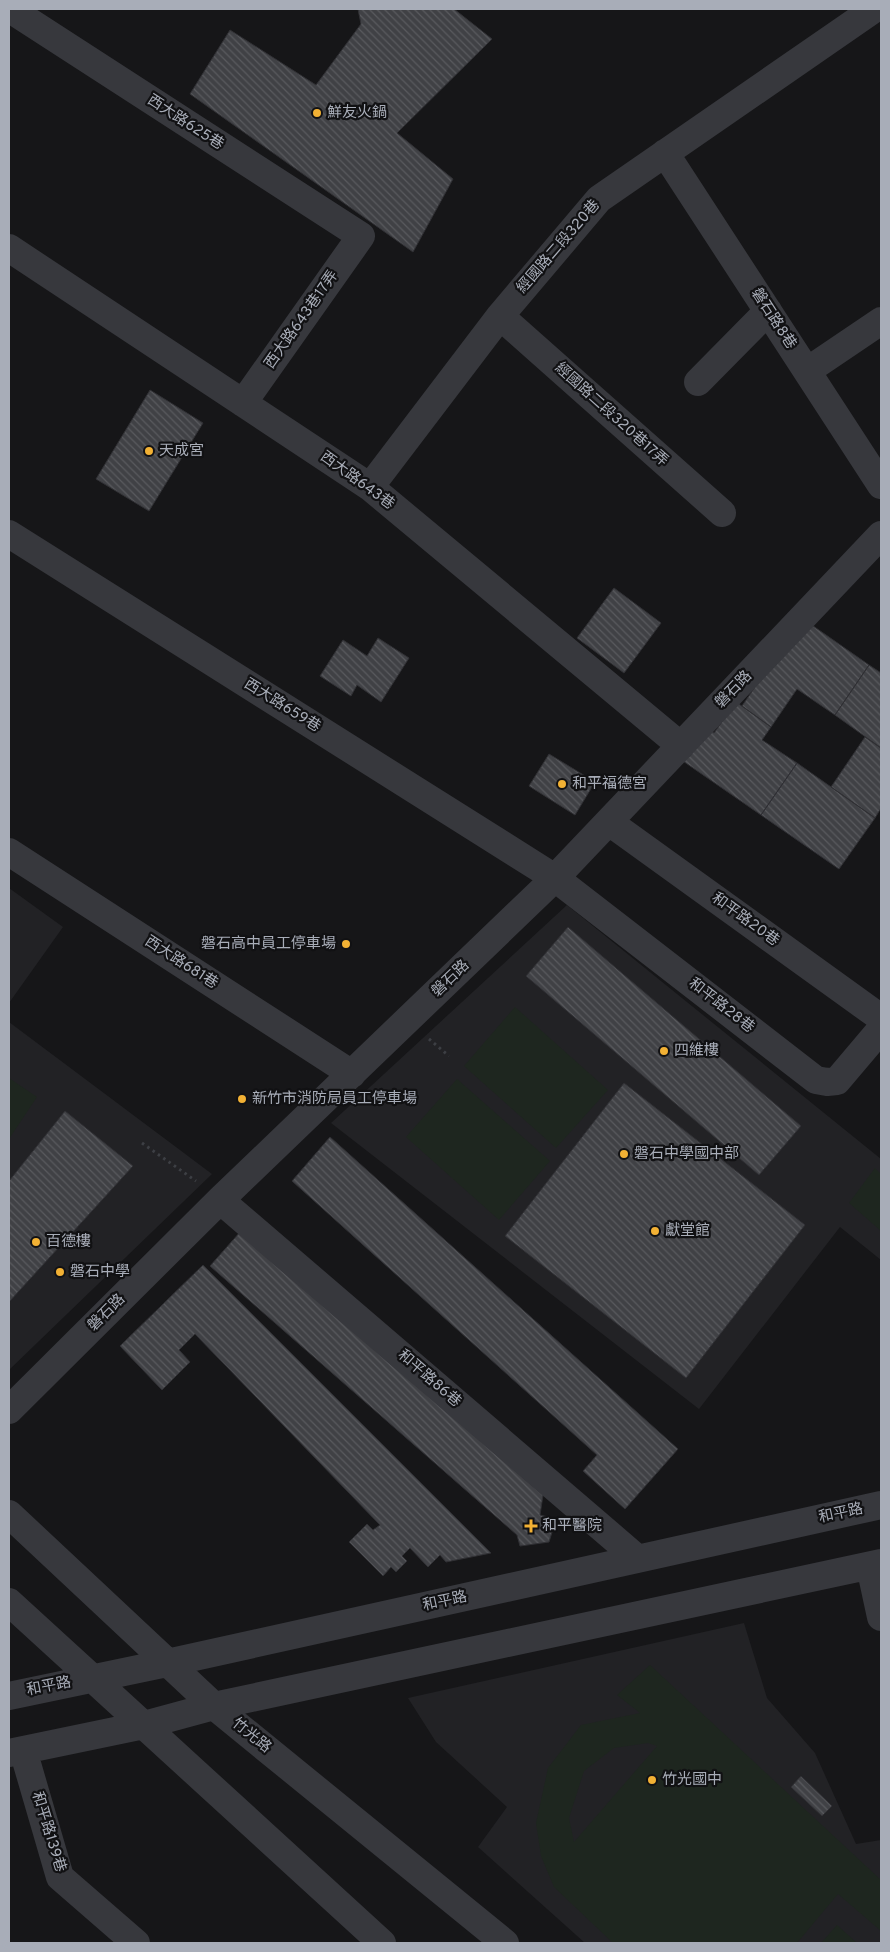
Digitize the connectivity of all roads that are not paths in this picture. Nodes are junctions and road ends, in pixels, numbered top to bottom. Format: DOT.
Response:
graph roads {
  1 [pos="10,9"];
  2 [pos="874,9"];
  3 [pos="665,153"];
  4 [pos="361,236"];
  5 [pos="9,248"];
  6 [pos="768,311"];
  7 [pos="500,316"];
  8 [pos="881,322"];
  9 [pos="808,371"];
  10 [pos="698,382"];
  11 [pos="243,403"];
  12 [pos="881,485"];
  13 [pos="370,487"];
  14 [pos="722,513"];
  15 [pos="9,534"];
  16 [pos="881,535"];
  17 [pos="681,746"];
  18 [pos="609,822"];
  19 [pos="9,852"];
  20 [pos="556,878"];
  21 [pos="881,1018"];
  22 [pos="881,1029"];
  23 [pos="352,1074"];
  24 [pos="220,1200"];
  25 [pos="9,1410"];
  26 [pos="881,1506"];
  27 [pos="9,1514"];
  28 [pos="638,1559"];
  29 [pos="876,1564"];
  30 [pos="9,1602"];
  31 [pos="881,1617"];
  32 [pos="167,1663"];
  33 [pos="92,1679"];
  34 [pos="9,1696"];
  35 [pos="214,1706"];
  36 [pos="144,1725"];
  37 [pos="16,1751"];
  38 [pos="136,1943"];
  39 [pos="381,1943"];
  40 [pos="505,1943"];
  1 -- 4 [label="street, 西大路625巷"];
  2 -- 3 [label="street, 經國路二段320巷"];
  3 -- 6 [label="street, 磐石路8巷"];
  3 -- 7 [label="street, 經國路二段320巷"];
  4 -- 11 [label="street, 西大路643巷17弄"];
  5 -- 11 [label="street, 西大路643巷"];
  6 -- 9 [label="street, 磐石路8巷"];
  6 -- 10 [label="street"];
  7 -- 13 [label="street, 經國路二段320巷"];
  7 -- 14 [label="street, 經國路二段320巷17弄"];
  8 -- 9 [label="street"];
  9 -- 12 [label="street, 磐石路8巷"];
  11 -- 13 [label="street, 西大路643巷"];
  13 -- 17 [label="street, 西大路643巷"];
  15 -- 20 [label="street, 西大路659巷"];
  16 -- 17 [label="street, 磐石路"];
  17 -- 18 [label="street, 磐石路"];
  18 -- 20 [label="street, 磐石路"];
  18 -- 21 [label="street, 和平路20巷"];
  19 -- 23 [label="street, 西大路681巷"];
  20 -- 22 [label="street, 和平路28巷"];
  20 -- 23 [label="street, 磐石路"];
  23 -- 24 [label="street, 磐石路"];
  24 -- 25 [label="street, 磐石路"];
  24 -- 28 [label="street, 和平路86巷"];
  26 -- 28 [label="street, 和平路"];
  27 -- 32 [label="street, 竹光路"];
  28 -- 32 [label="street, 和平路"];
  29 -- 31 [label="street"];
  29 -- 35 [label="street"];
  30 -- 33 [label="street"];
  32 -- 33 [label="street, 和平路"];
  32 -- 35 [label="street, 竹光路"];
  33 -- 34 [label="street, 和平路"];
  33 -- 36 [label="street"];
  35 -- 36 [label="street"];
  35 -- 40 [label="street, 竹光路"];
  36 -- 37 [label="street"];
  36 -- 39 [label="street"];
  37 -- 38 [label="street, 和平路139巷"];
}
